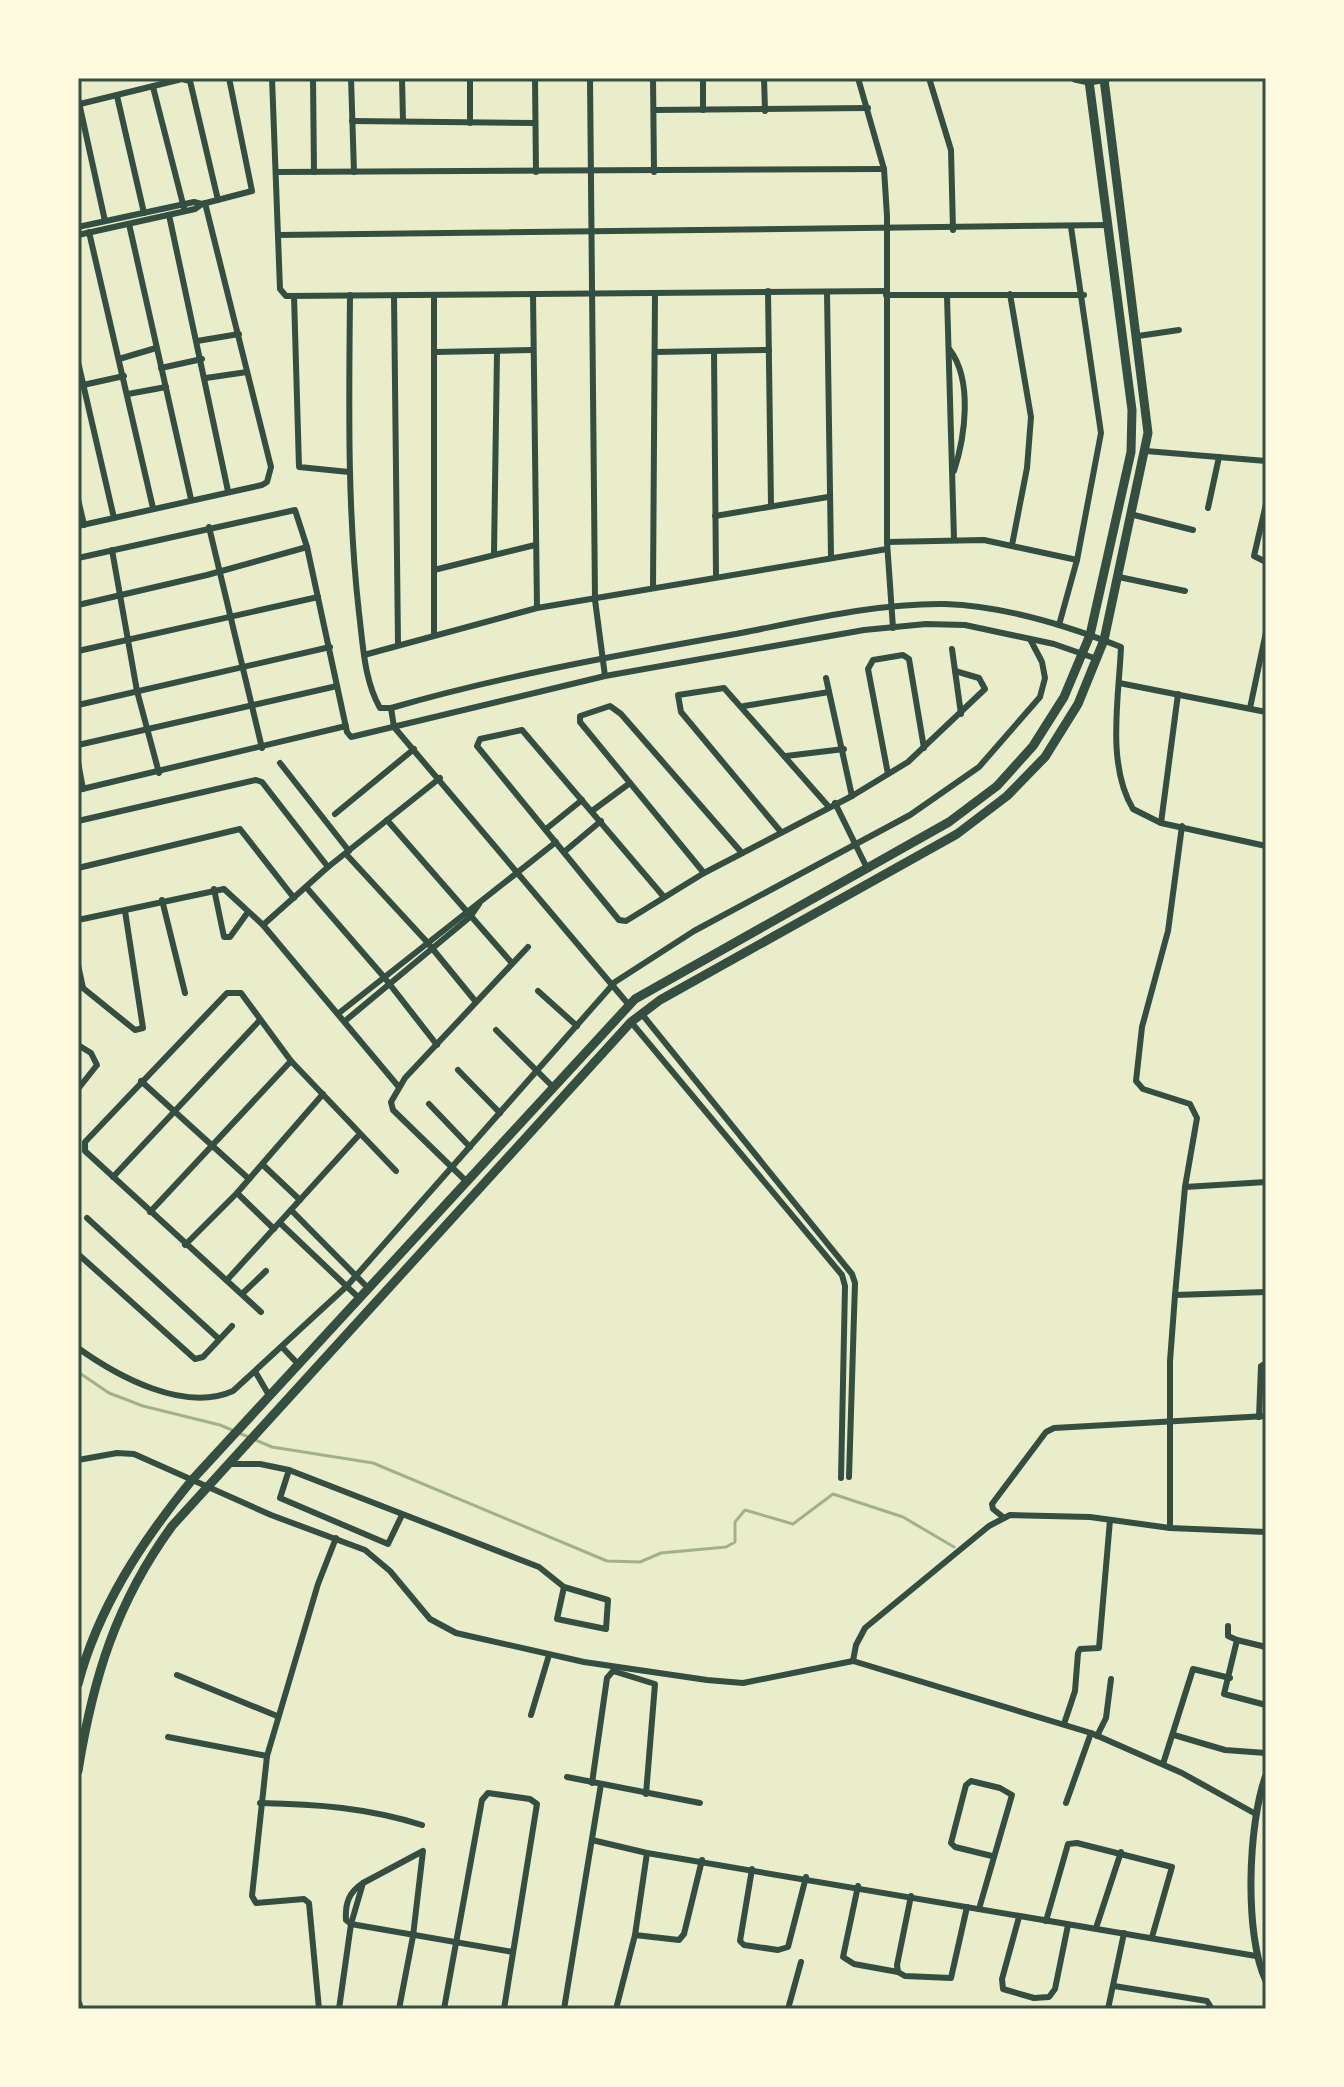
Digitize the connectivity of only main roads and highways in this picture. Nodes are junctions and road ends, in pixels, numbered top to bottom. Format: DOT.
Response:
graph roads {
  1 [pos="1075,78"];
  2 [pos="1106,79"];
  3 [pos="1089,81"];
  4 [pos="817,893"];
  5 [pos="825,908"];
  6 [pos="78,1684"];
  7 [pos="78,1771"];
  1 -- 3 [label="main road"];
  2 -- 3 [label="main road"];
  2 -- 5 [label="main road"];
  3 -- 4 [label="main road"];
  4 -- 5 [label="main road"];
  4 -- 6 [label="main road"];
  5 -- 7 [label="main road"];
}
